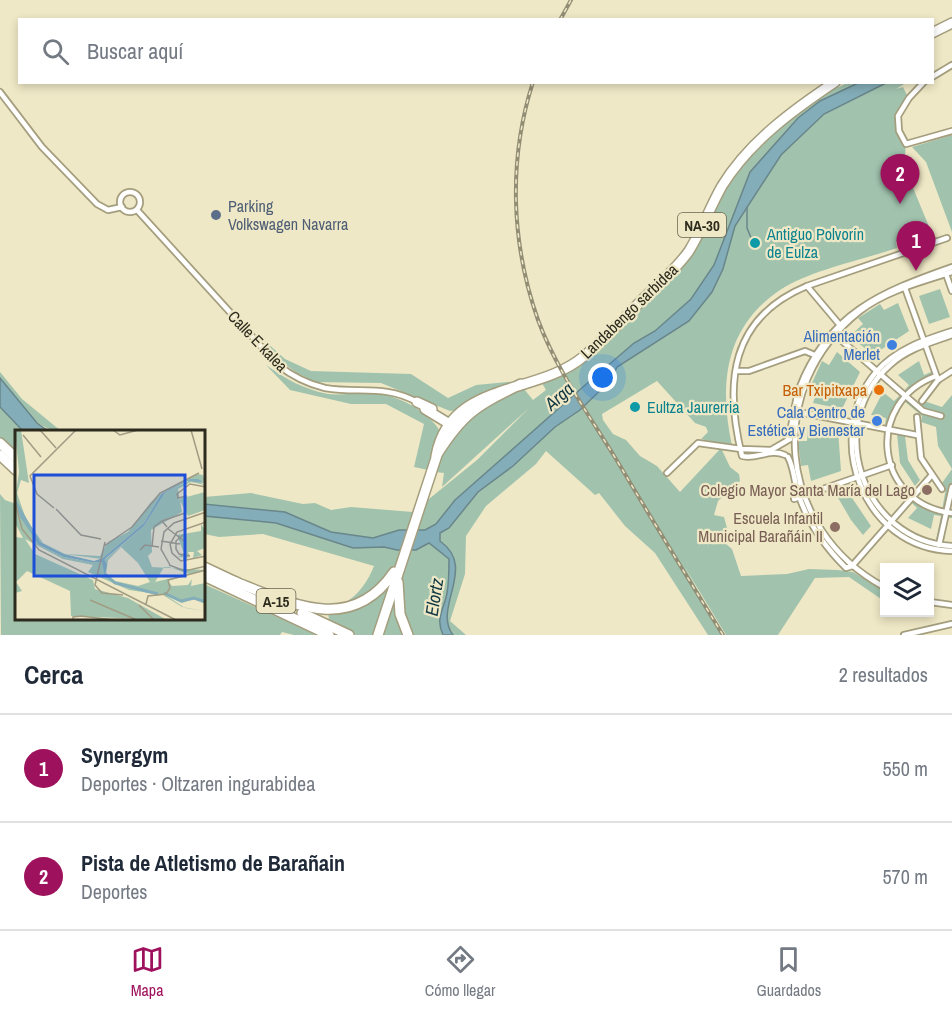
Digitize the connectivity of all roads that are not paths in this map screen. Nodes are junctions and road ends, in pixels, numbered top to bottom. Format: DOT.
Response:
graph roads {
  1 [pos="952,23"];
  2 [pos="934,32"];
  3 [pos="952,65"];
  4 [pos="934,76"];
  5 [pos="832,84"];
  6 [pos="922,84"];
  7 [pos="0,92"];
  8 [pos="952,131"];
  9 [pos="122,207"];
  10 [pos="137,210"];
  11 [pos="947,238"];
  12 [pos="952,267"];
  13 [pos="949,273"];
  14 [pos="807,286"];
  15 [pos="905,288"];
  16 [pos="952,291"];
  17 [pos="841,325"];
  18 [pos="952,331"];
  19 [pos="835,335"];
  20 [pos="952,335"];
  21 [pos="924,342"];
  22 [pos="817,356"];
  23 [pos="738,371"];
  24 [pos="952,371"];
  25 [pos="878,374"];
  26 [pos="937,378"];
  27 [pos="521,384"];
  28 [pos="905,397"];
  29 [pos="922,401"];
  30 [pos="417,402"];
  31 [pos="476,407"];
  32 [pos="425,409"];
  33 [pos="798,412"];
  34 [pos="941,416"];
  35 [pos="917,417"];
  36 [pos="448,421"];
  37 [pos="854,423"];
  38 [pos="888,430"];
  39 [pos="443,434"];
  40 [pos="917,435"];
  41 [pos="788,439"];
  42 [pos="0,443"];
  43 [pos="782,444"];
  44 [pos="796,444"];
  45 [pos="741,450"];
  46 [pos="796,453"];
  47 [pos="0,455"];
  48 [pos="436,456"];
  49 [pos="787,456"];
  50 [pos="15,457"];
  51 [pos="891,465"];
  52 [pos="15,469"];
  53 [pos="667,473"];
  54 [pos="931,476"];
  55 [pos="858,477"];
  56 [pos="952,487"];
  57 [pos="942,489"];
  58 [pos="799,497"];
  59 [pos="911,498"];
  60 [pos="946,512"];
  61 [pos="952,513"];
  62 [pos="889,523"];
  63 [pos="939,545"];
  64 [pos="952,546"];
  65 [pos="952,551"];
  66 [pos="852,566"];
  67 [pos="206,568"];
  68 [pos="397,573"];
  69 [pos="206,577"];
  70 [pos="233,581"];
  71 [pos="880,584"];
  72 [pos="934,603"];
  73 [pos="952,605"];
  74 [pos="952,624"];
  75 [pos="379,632"];
  76 [pos="329,635"];
  77 [pos="349,635"];
  78 [pos="408,635"];
  79 [pos="904,635"];
  1 -- 2 [label="highway"];
  3 -- 4 [label="street"];
  5 -- 27 [label="highway, Landabengo sarbidea / NA-30"];
  6 -- 8 [label="street"];
  7 -- 9 [label="street"];
  9 -- 10 [label="street"];
  9 -- 10 [label="street"];
  10 -- 30 [label="street, Calle E kalea"];
  11 -- 14 [label="street"];
  12 -- 17 [label="street"];
  13 -- 15 [label="street"];
  13 -- 16 [label="street"];
  14 -- 17 [label="street"];
  14 -- 45 [label="street"];
  15 -- 17 [label="street"];
  15 -- 21 [label="street"];
  17 -- 19 [label="street"];
  17 -- 22 [label="street"];
  18 -- 21 [label="street"];
  19 -- 22 [label="street"];
  19 -- 25 [label="street"];
  20 -- 21 [label="street"];
  21 -- 25 [label="street"];
  21 -- 26 [label="street"];
  22 -- 23 [label="street"];
  22 -- 33 [label="street"];
  22 -- 41 [label="street"];
  24 -- 26 [label="street"];
  25 -- 28 [label="street"];
  25 -- 37 [label="street"];
  26 -- 28 [label="street"];
  26 -- 29 [label="street"];
  27 -- 31 [label="highway"];
  27 -- 36 [label="highway"];
  28 -- 34 [label="street"];
  28 -- 38 [label="street"];
  30 -- 32 [label="highway"];
  30 -- 36 [label="highway"];
  31 -- 36 [label="highway"];
  31 -- 48 [label="highway"];
  32 -- 36 [label="highway"];
  32 -- 39 [label="highway"];
  33 -- 37 [label="street"];
  33 -- 44 [label="street"];
  35 -- 40 [label="street"];
  36 -- 39 [label="highway"];
  36 -- 48 [label="highway"];
  37 -- 38 [label="street"];
  37 -- 55 [label="street"];
  38 -- 40 [label="street"];
  38 -- 51 [label="street"];
  39 -- 48 [label="highway"];
  40 -- 54 [label="street"];
  41 -- 43 [label="street"];
  41 -- 44 [label="street"];
  42 -- 50 [label="highway"];
  43 -- 45 [label="street"];
  43 -- 49 [label="street"];
  44 -- 46 [label="street"];
  45 -- 49 [label="street"];
  45 -- 53 [label="street"];
  46 -- 49 [label="street"];
  46 -- 58 [label="street"];
  47 -- 52 [label="highway"];
  48 -- 68 [label="highway"];
  49 -- 58 [label="street"];
  51 -- 55 [label="street"];
  51 -- 59 [label="street"];
  54 -- 57 [label="street"];
  54 -- 59 [label="street"];
  55 -- 58 [label="street"];
  55 -- 62 [label="street"];
  56 -- 60 [label="street"];
  58 -- 66 [label="street"];
  59 -- 60 [label="street"];
  59 -- 62 [label="street"];
  60 -- 61 [label="street"];
  60 -- 63 [label="street"];
  62 -- 63 [label="street"];
  62 -- 65 [label="street"];
  62 -- 66 [label="street"];
  63 -- 64 [label="street"];
  66 -- 71 [label="street"];
  67 -- 70 [label="highway, A-15"];
  68 -- 70 [label="highway"];
  68 -- 75 [label="highway"];
  68 -- 78 [label="highway"];
  69 -- 76 [label="highway, A-15"];
  70 -- 77 [label="highway, A-15"];
  72 -- 73 [label="street"];
  74 -- 79 [label="street"];
}
